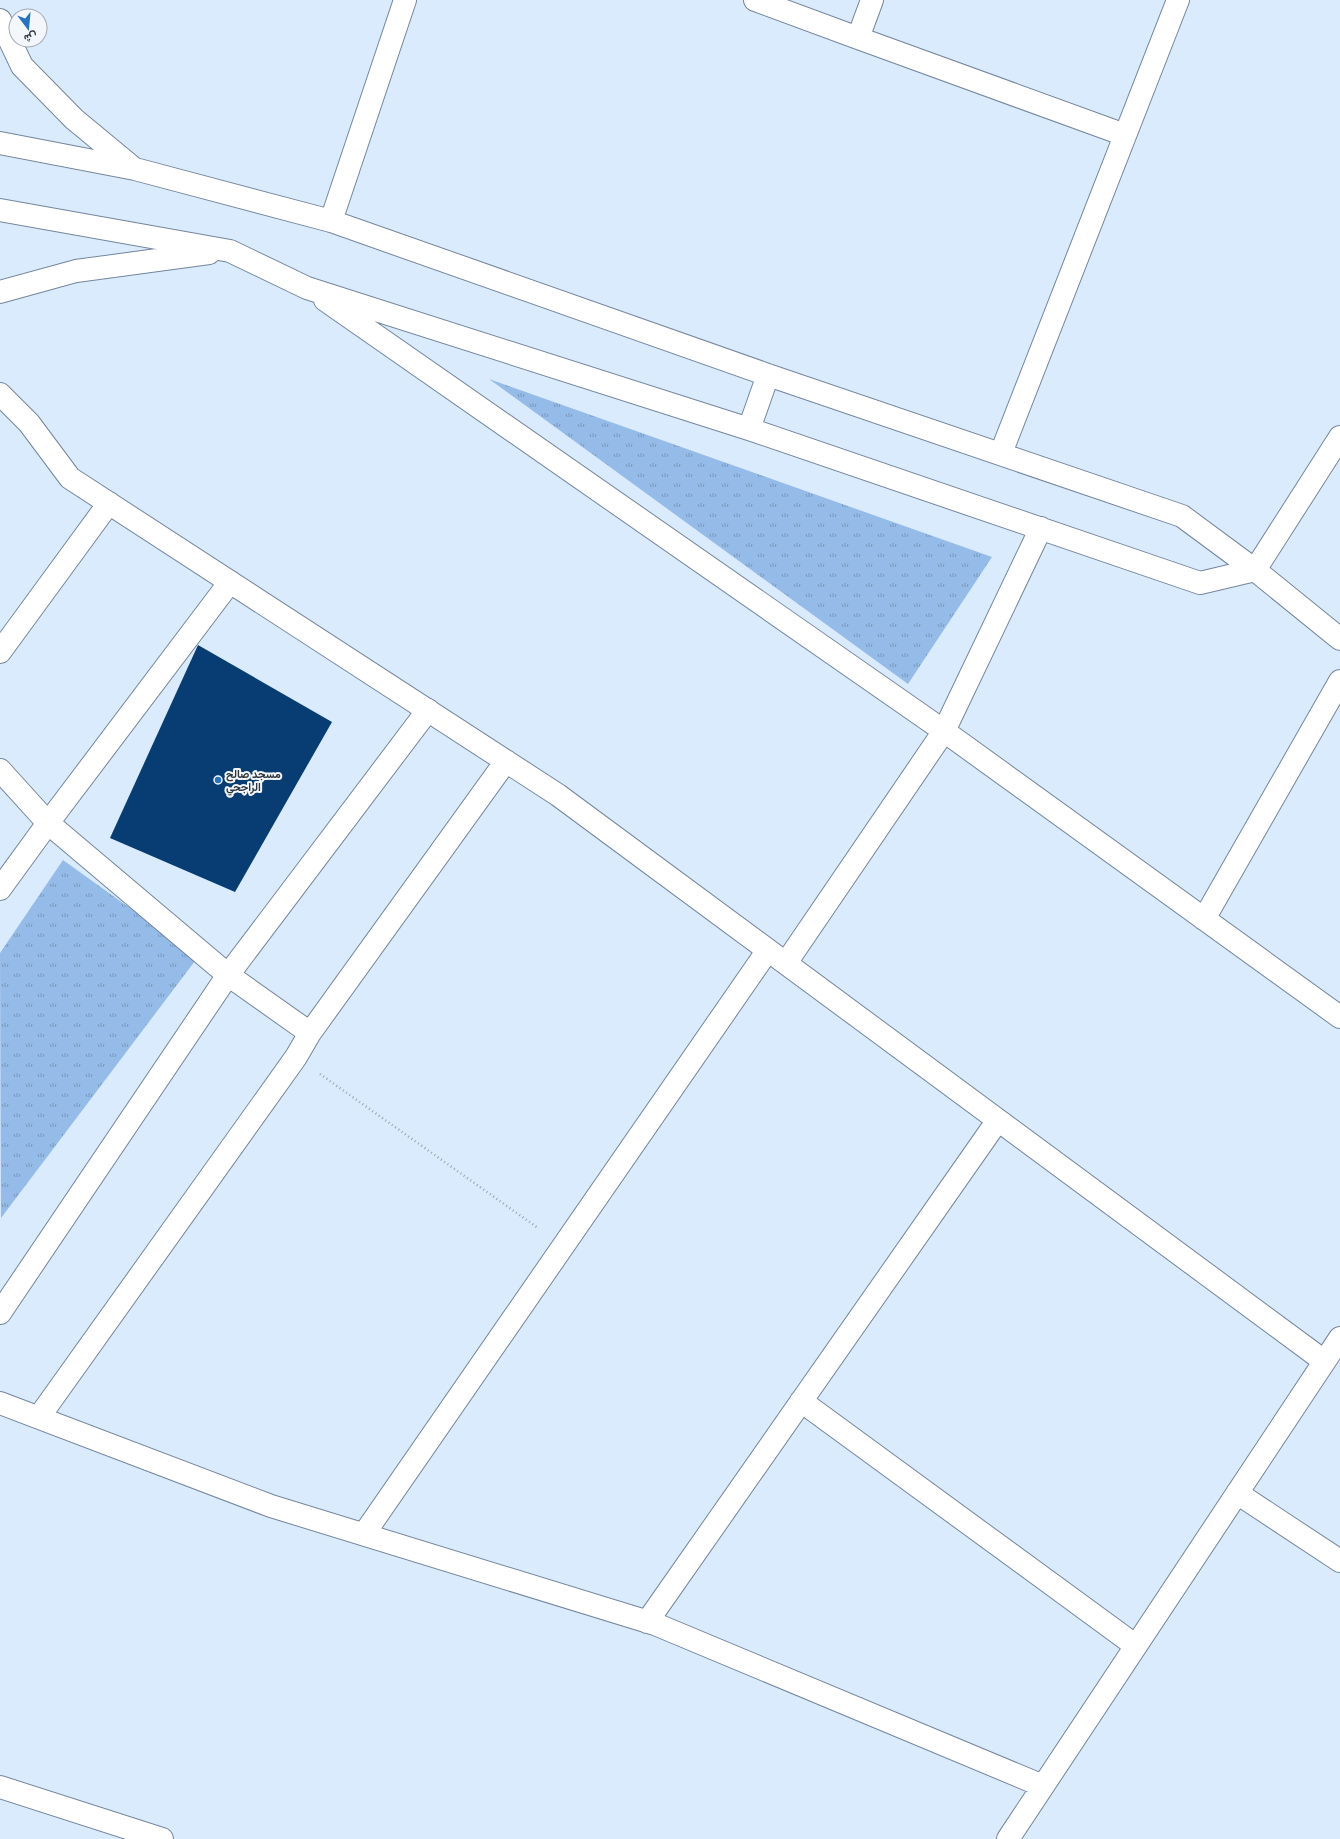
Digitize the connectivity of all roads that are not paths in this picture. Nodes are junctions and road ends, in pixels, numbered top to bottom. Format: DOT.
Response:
graph roads {
  1 [pos="405,0"];
  2 [pos="755,0"];
  3 [pos="872,0"];
  4 [pos="1178,0"];
  5 [pos="0,20"];
  6 [pos="858,38"];
  7 [pos="1125,135"];
  8 [pos="0,143"];
  9 [pos="135,168"];
  10 [pos="0,210"];
  11 [pos="331,221"];
  12 [pos="230,251"];
  13 [pos="307,288"];
  14 [pos="0,292"];
  15 [pos="768,375"];
  16 [pos="0,394"];
  17 [pos="749,429"];
  18 [pos="1340,437"];
  19 [pos="1001,453"];
  20 [pos="109,504"];
  21 [pos="1041,528"];
  22 [pos="1255,570"];
  23 [pos="230,582"];
  24 [pos="1340,639"];
  25 [pos="0,652"];
  26 [pos="1340,681"];
  27 [pos="428,710"];
  28 [pos="944,731"];
  29 [pos="506,761"];
  30 [pos="0,770"];
  31 [pos="48,823"];
  32 [pos="0,889"];
  33 [pos="1204,919"];
  34 [pos="768,950"];
  35 [pos="786,963"];
  36 [pos="228,975"];
  37 [pos="1340,1017"];
  38 [pos="310,1033"];
  39 [pos="998,1120"];
  40 [pos="0,1313"];
  41 [pos="1340,1338"];
  42 [pos="1324,1361"];
  43 [pos="801,1401"];
  44 [pos="0,1403"];
  45 [pos="39,1417"];
  46 [pos="1237,1493"];
  47 [pos="364,1534"];
  48 [pos="1340,1561"];
  49 [pos="647,1622"];
  50 [pos="1136,1646"];
  51 [pos="1043,1786"];
  52 [pos="0,1787"];
  53 [pos="162,1839"];
  54 [pos="1008,1839"];
  1 -- 11 [label="street"];
  2 -- 6 [label="street"];
  3 -- 6 [label="street"];
  4 -- 7 [label="street"];
  5 -- 9 [label="street"];
  6 -- 7 [label="street"];
  7 -- 19 [label="street"];
  8 -- 9 [label="street"];
  9 -- 11 [label="street"];
  10 -- 12 [label="street"];
  11 -- 15 [label="street"];
  12 -- 13 [label="street"];
  12 -- 14 [label="street"];
  13 -- 17 [label="street"];
  13 -- 28 [label="street"];
  15 -- 17 [label="street"];
  15 -- 19 [label="street"];
  16 -- 20 [label="street"];
  17 -- 21 [label="street"];
  18 -- 22 [label="street"];
  19 -- 22 [label="street"];
  20 -- 23 [label="street"];
  20 -- 25 [label="street"];
  21 -- 22 [label="street"];
  21 -- 28 [label="street"];
  22 -- 24 [label="street"];
  23 -- 27 [label="street"];
  23 -- 31 [label="street"];
  26 -- 33 [label="street"];
  27 -- 29 [label="street"];
  27 -- 36 [label="street"];
  28 -- 33 [label="street"];
  28 -- 35 [label="street"];
  29 -- 34 [label="street"];
  29 -- 38 [label="street"];
  30 -- 31 [label="street"];
  31 -- 32 [label="street"];
  31 -- 36 [label="street"];
  33 -- 37 [label="street"];
  34 -- 35 [label="street"];
  34 -- 47 [label="street"];
  35 -- 39 [label="street"];
  36 -- 38 [label="street"];
  36 -- 40 [label="street"];
  38 -- 45 [label="street"];
  39 -- 42 [label="street"];
  39 -- 43 [label="street"];
  41 -- 42 [label="street"];
  42 -- 46 [label="street"];
  43 -- 49 [label="street"];
  43 -- 50 [label="street"];
  44 -- 45 [label="street"];
  45 -- 47 [label="street"];
  46 -- 48 [label="street"];
  46 -- 50 [label="street"];
  47 -- 49 [label="street"];
  49 -- 51 [label="street"];
  50 -- 51 [label="street"];
  51 -- 54 [label="street"];
  52 -- 53 [label="street"];
}
